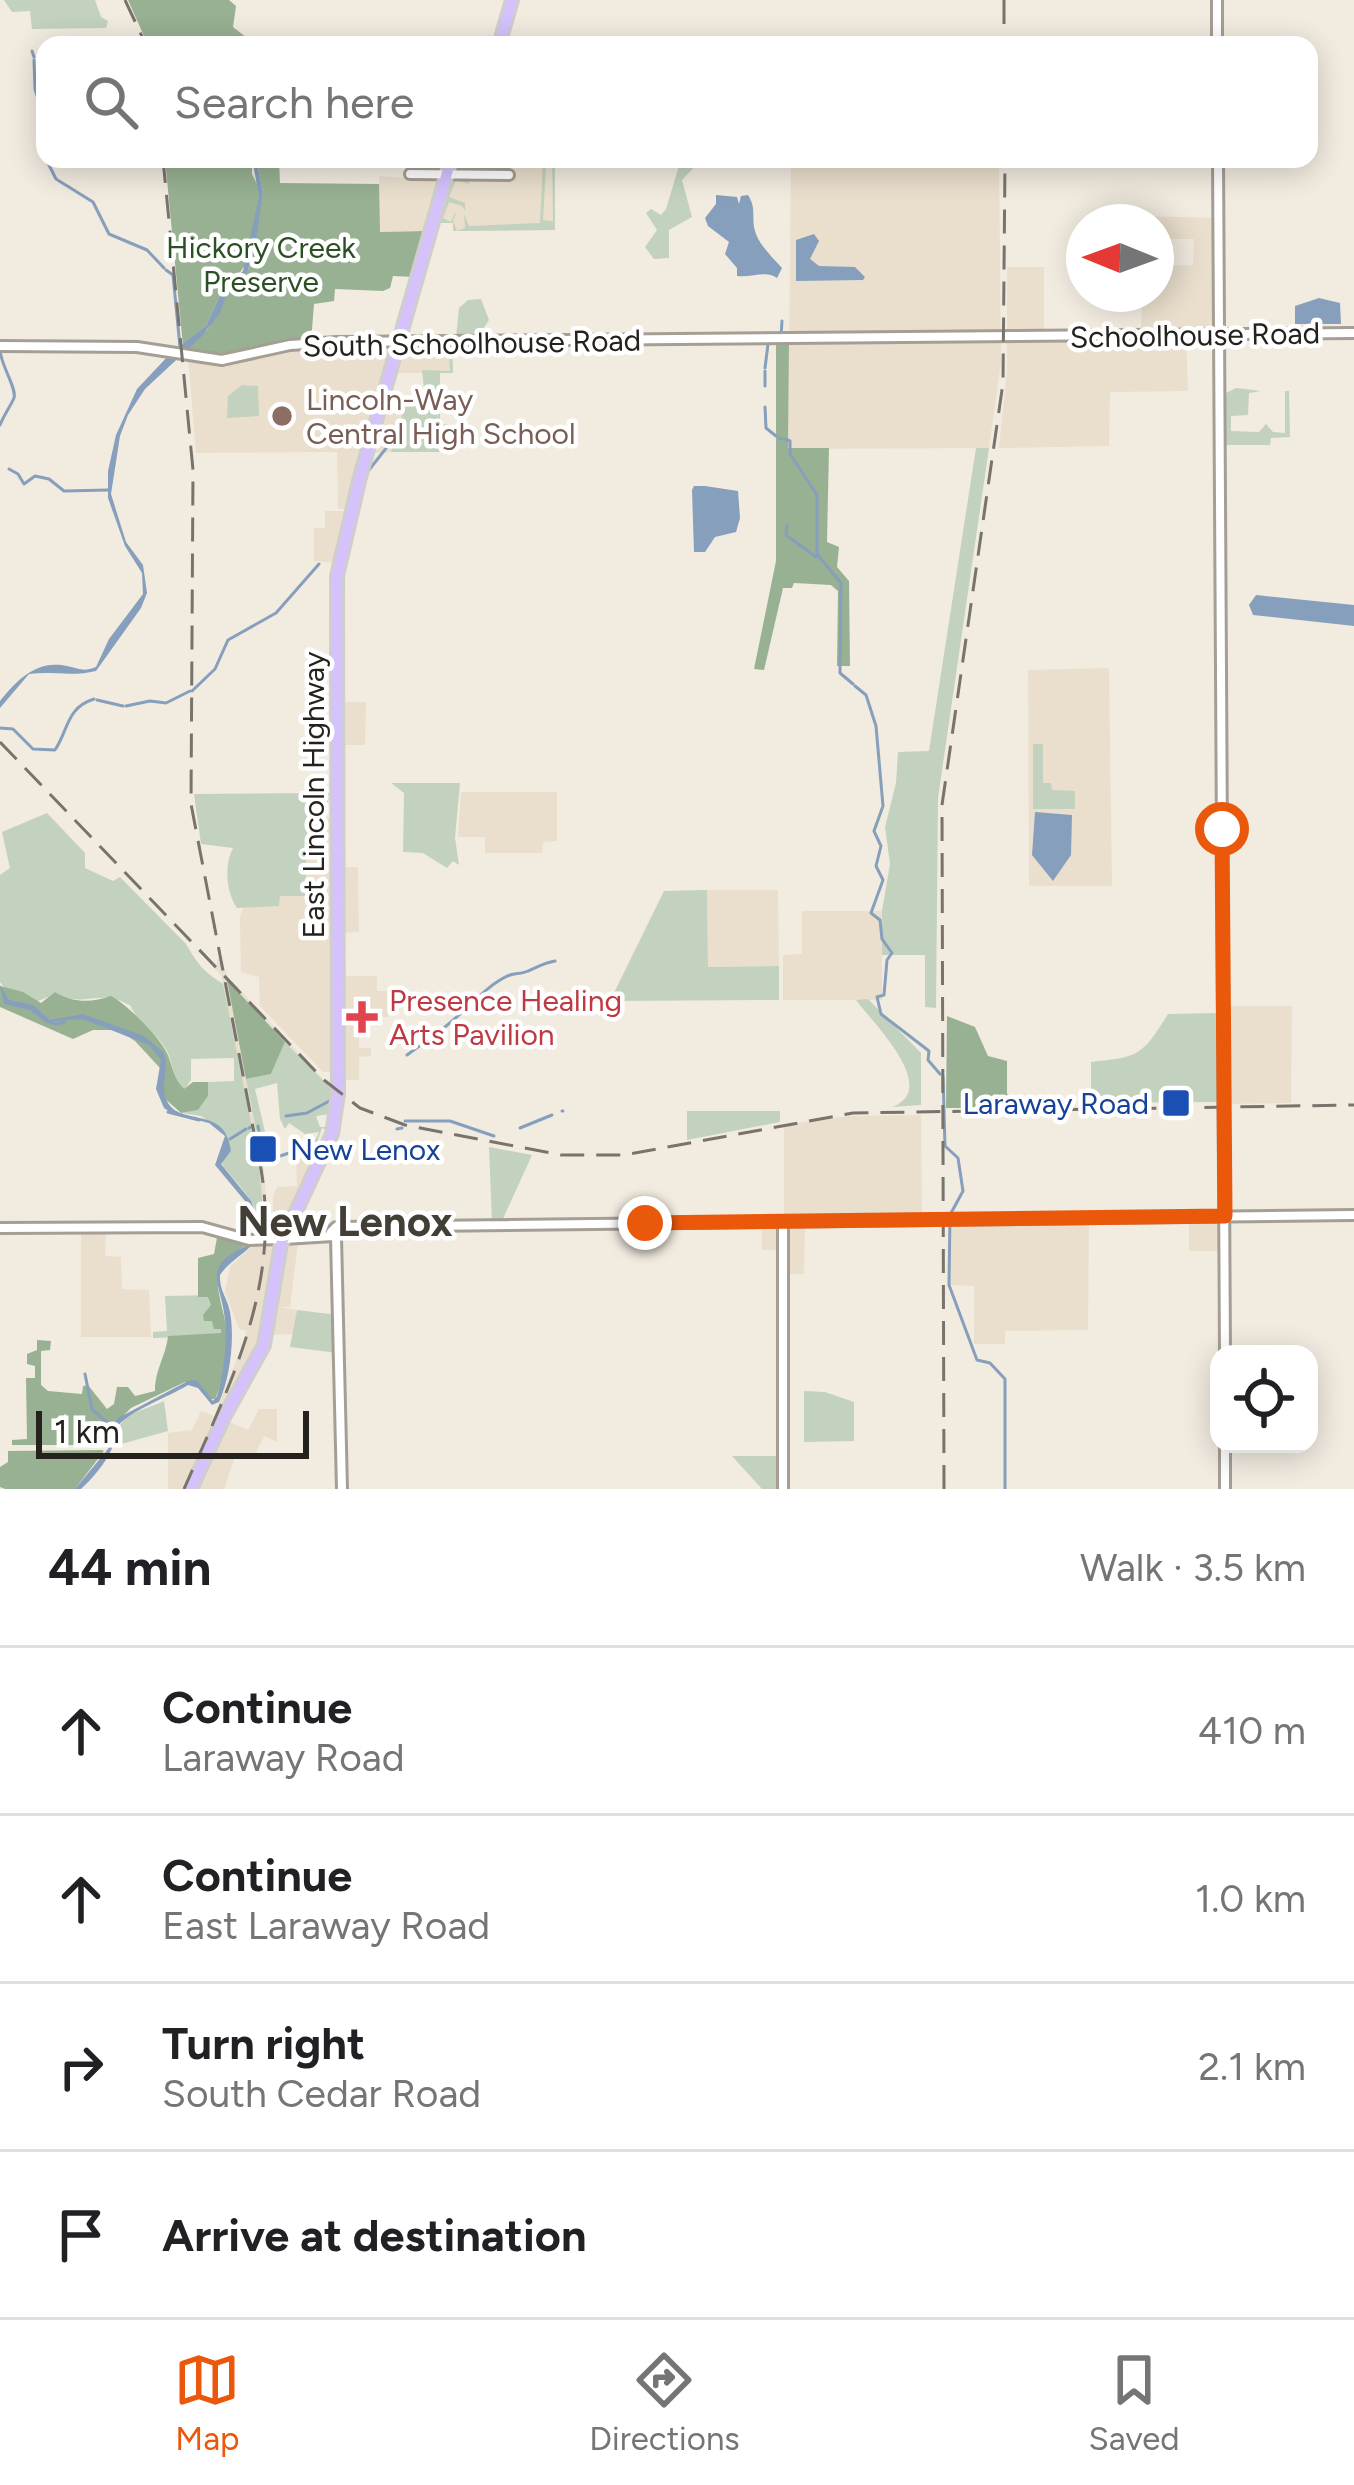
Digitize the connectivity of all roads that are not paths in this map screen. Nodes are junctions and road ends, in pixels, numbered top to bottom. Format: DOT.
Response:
graph roads {
  1 [pos="510,0"];
  2 [pos="1217,0"];
  3 [pos="500,36"];
  4 [pos="1218,36"];
  5 [pos="450,168"];
  6 [pos="1219,168"];
  7 [pos="410,174"];
  8 [pos="448,174"];
  9 [pos="508,176"];
  10 [pos="1354,333"];
  11 [pos="1220,335"];
  12 [pos="875,339"];
  13 [pos="400,342"];
  14 [pos="0,346"];
  15 [pos="1354,1215"];
  16 [pos="1225,1216"];
  17 [pos="783,1221"];
  18 [pos="0,1228"];
  19 [pos="336,1232"];
  20 [pos="282,1239"];
  21 [pos="1225,1345"];
  22 [pos="1226,1453"];
  23 [pos="191,1489"];
  24 [pos="342,1489"];
  25 [pos="783,1489"];
  26 [pos="1226,1489"];
  1 -- 3 [label="main road"];
  2 -- 4 [label="main road"];
  5 -- 8 [label="main road, East Lincoln Highway"];
  6 -- 11 [label="main road"];
  7 -- 8 [label="main road"];
  8 -- 9 [label="main road"];
  8 -- 13 [label="main road, East Lincoln Highway"];
  10 -- 11 [label="main road, Schoolhouse Road"];
  11 -- 12 [label="main road, Schoolhouse Road"];
  11 -- 16 [label="main road"];
  12 -- 13 [label="main road, South Schoolhouse Road"];
  13 -- 14 [label="main road, South Schoolhouse Road"];
  13 -- 20 [label="main road, East Lincoln Highway"];
  15 -- 16 [label="main road"];
  16 -- 17 [label="main road"];
  16 -- 21 [label="main road"];
  17 -- 19 [label="main road"];
  17 -- 25 [label="main road"];
  18 -- 20 [label="main road"];
  19 -- 20 [label="main road"];
  19 -- 24 [label="main road"];
  20 -- 23 [label="main road, East Lincoln Highway"];
  22 -- 26 [label="main road"];
}
